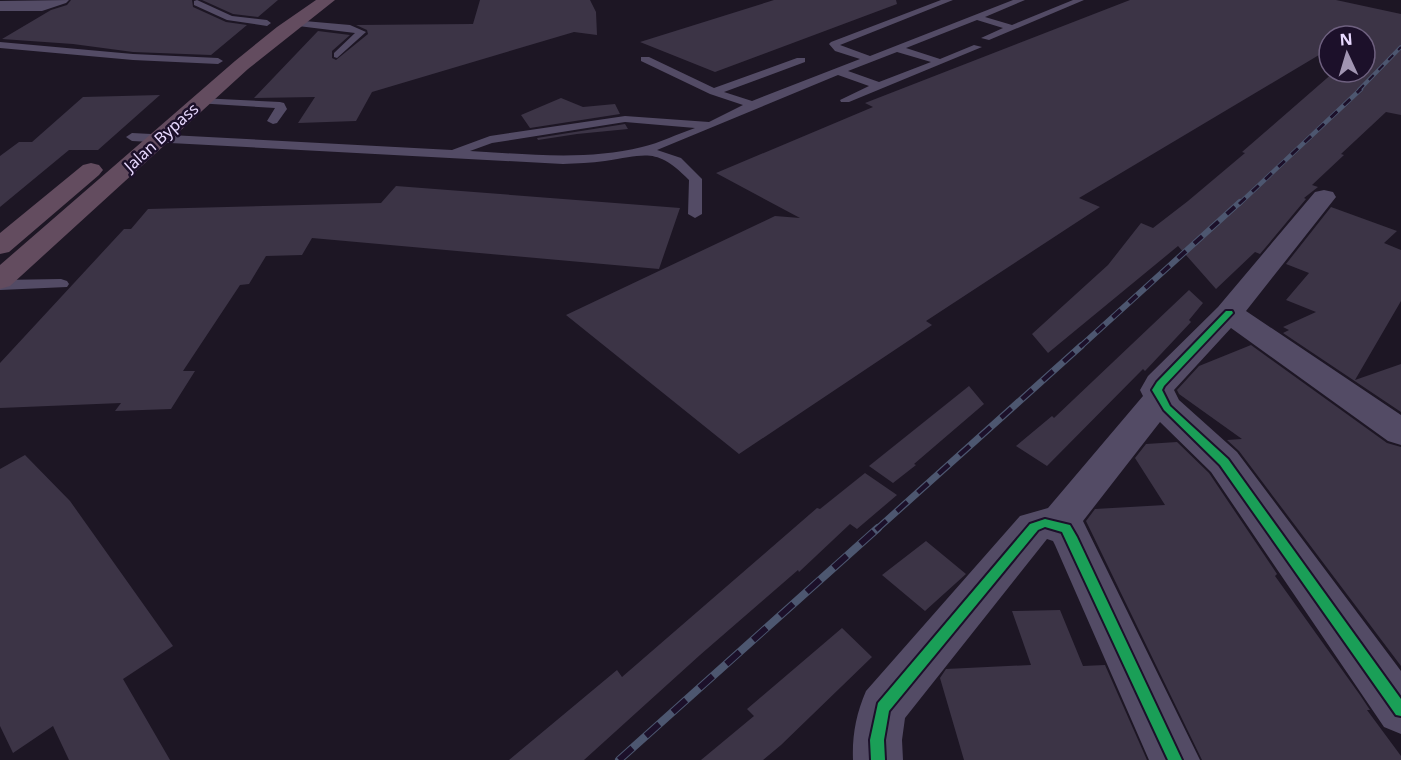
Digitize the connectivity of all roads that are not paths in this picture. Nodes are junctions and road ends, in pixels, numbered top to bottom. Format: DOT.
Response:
graph roads {
  1 [pos="62,0"];
  2 [pos="301,0"];
  3 [pos="327,0"];
  4 [pos="949,0"];
  5 [pos="1020,0"];
  6 [pos="1080,0"];
  7 [pos="197,3"];
  8 [pos="937,4"];
  9 [pos="0,6"];
  10 [pos="912,14"];
  11 [pos="978,17"];
  12 [pos="267,23"];
  13 [pos="293,23"];
  14 [pos="886,24"];
  15 [pos="954,26"];
  16 [pos="1012,28"];
  17 [pos="861,34"];
  18 [pos="926,37"];
  19 [pos="986,38"];
  20 [pos="0,45"];
  21 [pos="977,47"];
  22 [pos="898,48"];
  23 [pos="337,55"];
  24 [pos="645,59"];
  25 [pos="870,59"];
  26 [pos="801,60"];
  27 [pos="218,61"];
  28 [pos="940,62"];
  29 [pos="837,71"];
  30 [pos="879,86"];
  31 [pos="714,92"];
  32 [pos="845,100"];
  33 [pos="200,101"];
  34 [pos="752,105"];
  35 [pos="273,121"];
  36 [pos="712,125"];
  37 [pos="132,136"];
  38 [pos="162,137"];
  39 [pos="646,150"];
  40 [pos="452,154"];
  41 [pos="1324,197"];
  42 [pos="695,214"];
  43 [pos="0,246"];
  44 [pos="0,280"];
  45 [pos="61,284"];
  46 [pos="0,285"];
  47 [pos="1229,313"];
  48 [pos="1160,398"];
  49 [pos="1401,432"];
  50 [pos="1057,525"];
  51 [pos="1401,710"];
  52 [pos="878,760"];
  53 [pos="1175,760"];
  1 -- 9 [label="street"];
  2 -- 12 [label="highway, Jalan Bypass"];
  3 -- 13 [label="highway, Jalan Bypass"];
  4 -- 8 [label="lane"];
  5 -- 11 [label="lane"];
  6 -- 16 [label="lane"];
  7 -- 12 [label="lane"];
  8 -- 10 [label="lane"];
  8 -- 11 [label="lane"];
  10 -- 14 [label="lane"];
  10 -- 15 [label="lane"];
  11 -- 15 [label="lane"];
  11 -- 16 [label="lane"];
  12 -- 27 [label="highway, Jalan Bypass"];
  13 -- 23 [label="lane"];
  13 -- 33 [label="highway, Jalan Bypass"];
  14 -- 17 [label="lane"];
  14 -- 18 [label="lane"];
  15 -- 18 [label="lane"];
  16 -- 19 [label="lane"];
  17 -- 22 [label="lane"];
  17 -- 25 [label="lane"];
  18 -- 22 [label="lane"];
  20 -- 27 [label="lane"];
  21 -- 28 [label="lane"];
  22 -- 25 [label="lane"];
  22 -- 28 [label="lane"];
  24 -- 31 [label="lane"];
  25 -- 29 [label="lane"];
  26 -- 31 [label="lane"];
  27 -- 37 [label="highway, Jalan Bypass"];
  28 -- 30 [label="lane"];
  29 -- 30 [label="lane"];
  29 -- 34 [label="lane"];
  30 -- 32 [label="lane"];
  31 -- 34 [label="lane"];
  33 -- 35 [label="lane"];
  33 -- 38 [label="highway, Jalan Bypass"];
  34 -- 36 [label="lane"];
  36 -- 39 [label="lane"];
  36 -- 40 [label="lane"];
  37 -- 38 [label="lane"];
  37 -- 43 [label="highway, Jalan Bypass"];
  38 -- 40 [label="lane"];
  38 -- 44 [label="highway, Jalan Bypass"];
  39 -- 40 [label="lane"];
  39 -- 42 [label="lane"];
  41 -- 47 [label="street"];
  45 -- 46 [label="lane"];
  47 -- 48 [label="street"];
  47 -- 49 [label="street"];
  48 -- 50 [label="street"];
  48 -- 51 [label="street"];
  50 -- 52 [label="street"];
  50 -- 53 [label="street"];
}
